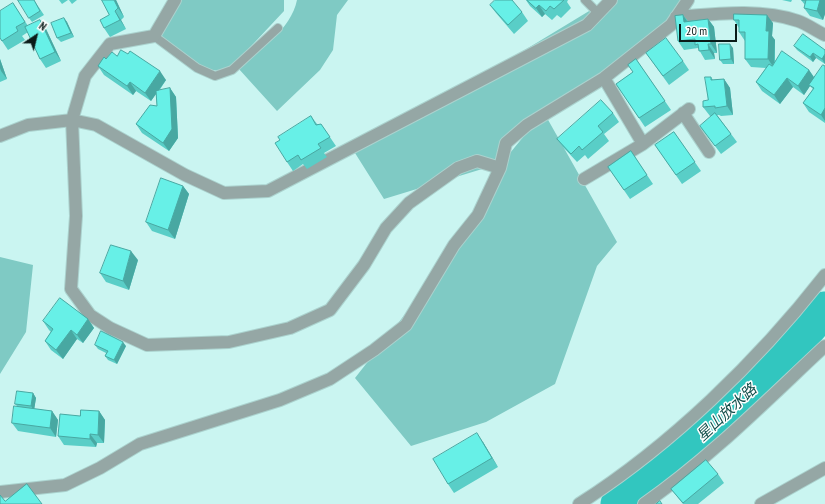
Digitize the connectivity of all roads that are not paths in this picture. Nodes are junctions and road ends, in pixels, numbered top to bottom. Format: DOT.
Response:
graph roads {
  1 [pos="175,0"];
  2 [pos="585,0"];
  3 [pos="611,0"];
  4 [pos="688,0"];
  5 [pos="599,14"];
  6 [pos="676,17"];
  7 [pos="278,28"];
  8 [pos="154,36"];
  9 [pos="825,36"];
  10 [pos="604,78"];
  11 [pos="72,120"];
  12 [pos="0,136"];
  13 [pos="643,144"];
  14 [pos="709,152"];
  15 [pos="500,168"];
  16 [pos="584,179"];
  17 [pos="825,275"];
  18 [pos="825,346"];
  19 [pos="825,468"];
  20 [pos="0,492"];
  21 [pos="579,504"];
  22 [pos="644,504"];
  23 [pos="761,504"];
  1 -- 8 [label="street"];
  2 -- 5 [label="lane"];
  3 -- 5 [label="street"];
  4 -- 6 [label="street"];
  5 -- 11 [label="street"];
  6 -- 9 [label="street"];
  6 -- 10 [label="street"];
  7 -- 8 [label="lane"];
  8 -- 11 [label="street"];
  10 -- 13 [label="street"];
  10 -- 15 [label="street"];
  11 -- 12 [label="street"];
  11 -- 15 [label="street"];
  13 -- 14 [label="street"];
  13 -- 16 [label="street"];
  15 -- 20 [label="street"];
  17 -- 21 [label="street"];
  18 -- 22 [label="street"];
  19 -- 23 [label="street"];
}
